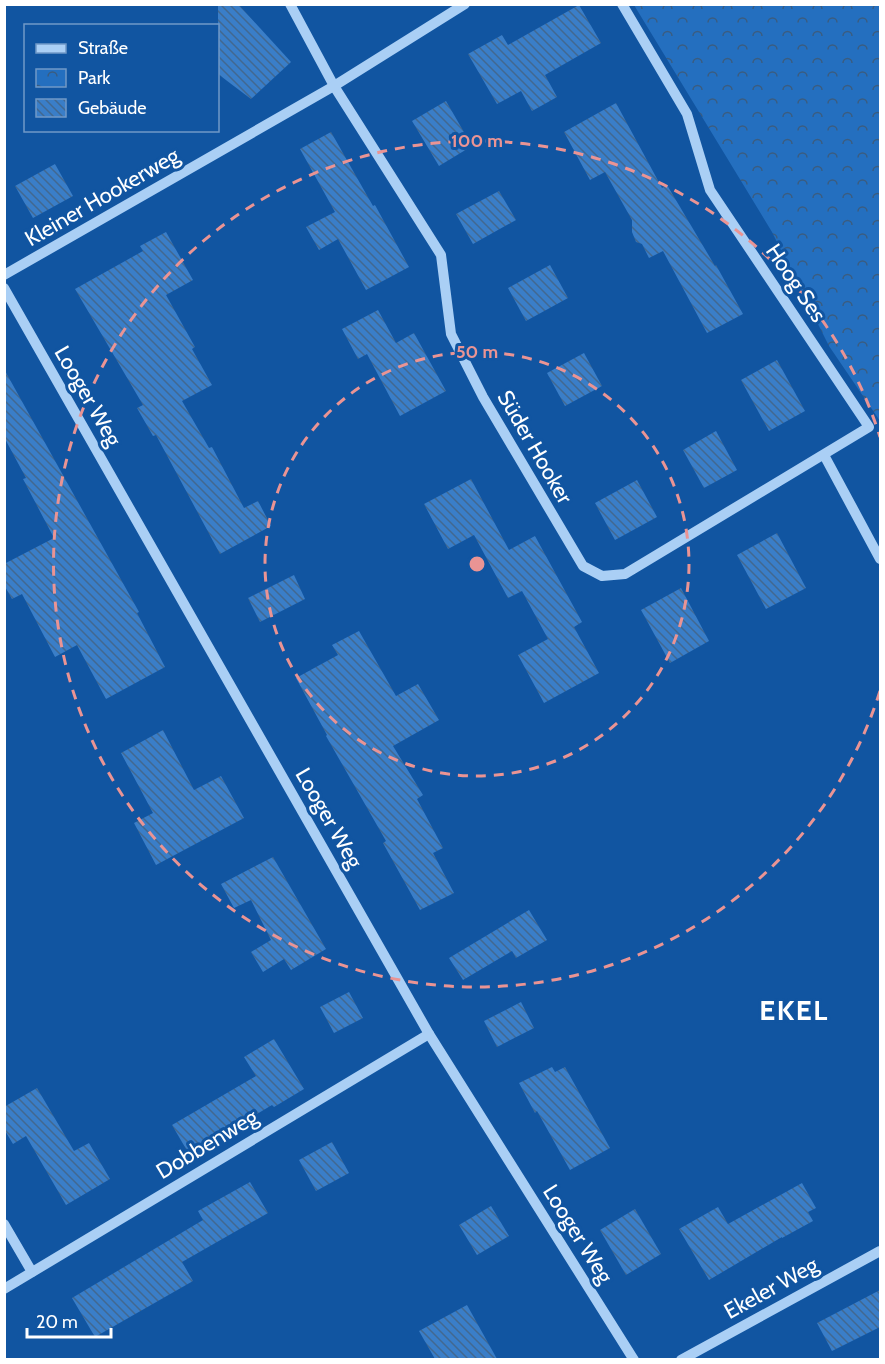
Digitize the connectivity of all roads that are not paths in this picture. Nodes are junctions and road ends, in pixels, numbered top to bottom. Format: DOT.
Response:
graph roads {
  1 [pos="290,4"];
  2 [pos="465,4"];
  3 [pos="622,4"];
  4 [pos="334,86"];
  5 [pos="4,275"];
  6 [pos="4,288"];
  7 [pos="824,455"];
  8 [pos="880,559"];
  9 [pos="429,1034"];
  10 [pos="4,1224"];
  11 [pos="880,1251"];
  12 [pos="32,1272"];
  13 [pos="4,1289"];
  14 [pos="634,1359"];
  15 [pos="681,1359"];
  1 -- 4 [label="street, Süder Hooker"];
  2 -- 4 [label="street, Kleiner Hookerweg"];
  3 -- 7 [label="street, Hoog Ses"];
  4 -- 5 [label="street, Kleiner Hookerweg"];
  4 -- 7 [label="street, Süder Hooker"];
  6 -- 9 [label="street, Looger Weg"];
  7 -- 8 [label="street"];
  9 -- 12 [label="street, Dobbenweg"];
  9 -- 14 [label="street, Looger Weg"];
  10 -- 12 [label="street"];
  11 -- 15 [label="street, Ekeler Weg"];
  12 -- 13 [label="street, Dobbenweg"];
}
